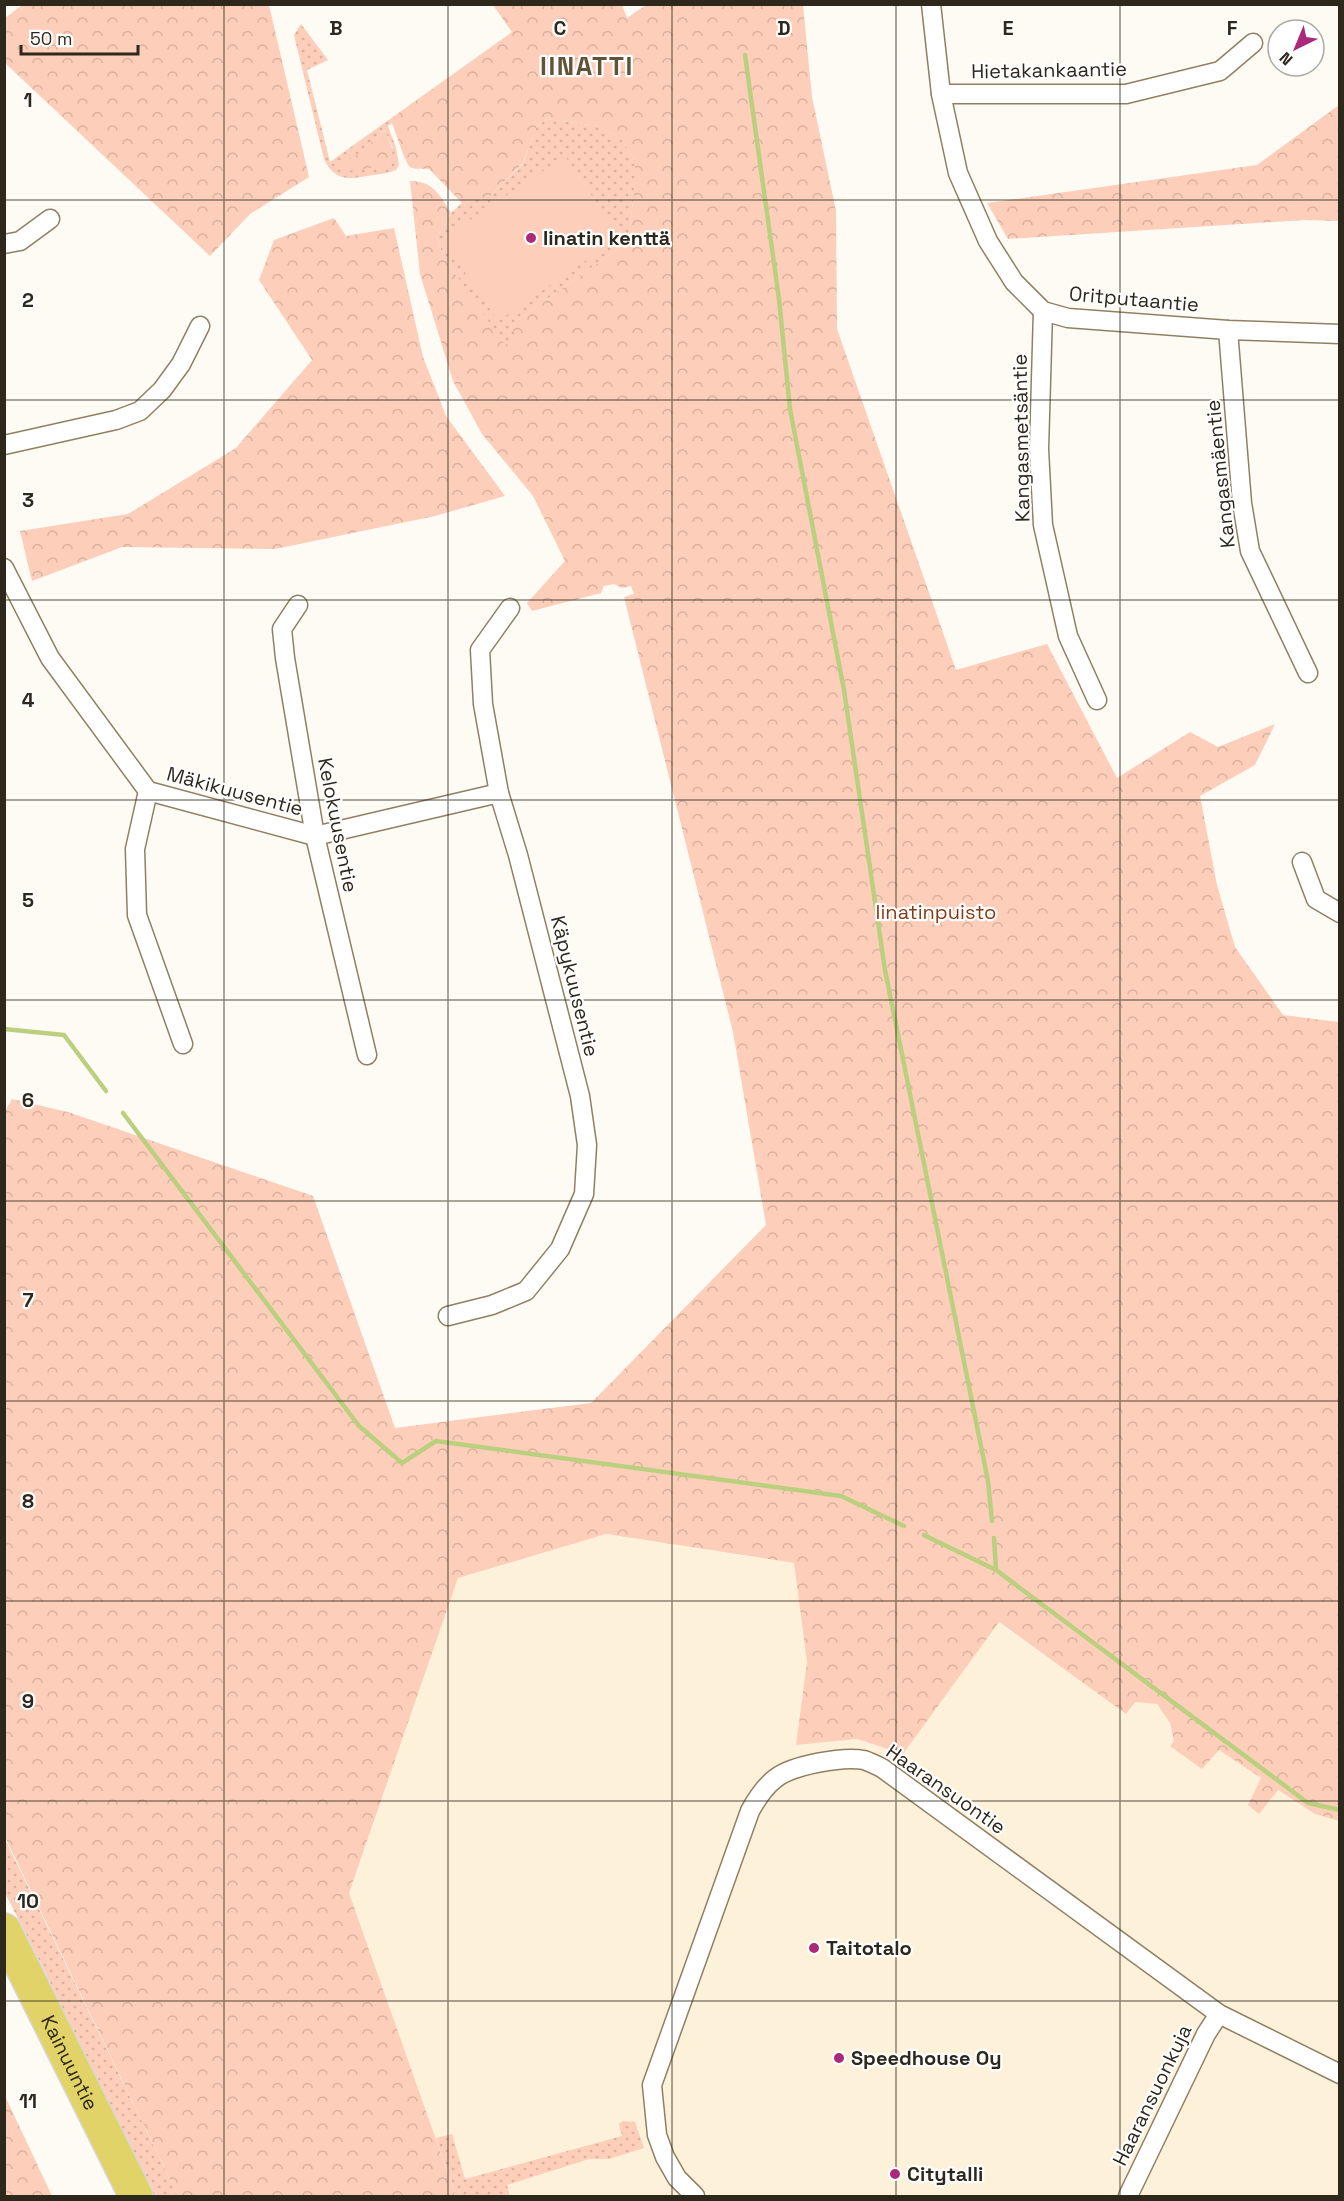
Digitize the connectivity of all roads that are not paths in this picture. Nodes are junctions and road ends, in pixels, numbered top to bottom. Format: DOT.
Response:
graph roads {
  1 [pos="931,4"];
  2 [pos="1253,43"];
  3 [pos="941,94"];
  4 [pos="50,219"];
  5 [pos="4,244"];
  6 [pos="1043,310"];
  7 [pos="200,326"];
  8 [pos="1228,330"];
  9 [pos="1340,334"];
  10 [pos="4,445"];
  11 [pos="4,568"];
  12 [pos="298,604"];
  13 [pos="510,608"];
  14 [pos="1308,673"];
  15 [pos="1097,700"];
  16 [pos="148,791"];
  17 [pos="499,794"];
  18 [pos="315,836"];
  19 [pos="1302,862"];
  20 [pos="1340,913"];
  21 [pos="183,1044"];
  22 [pos="367,1055"];
  23 [pos="448,1316"];
  24 [pos="4,1930"];
  25 [pos="4,1972"];
  26 [pos="1219,2014"];
  27 [pos="1340,2074"];
  28 [pos="114,2196"];
  29 [pos="136,2196"];
  30 [pos="695,2196"];
  31 [pos="1128,2196"];
  1 -- 3 [label="street, Oritputaantie"];
  2 -- 3 [label="street, Hietakankaantie"];
  3 -- 6 [label="street, Oritputaantie"];
  4 -- 5 [label="street"];
  6 -- 8 [label="street, Oritputaantie"];
  6 -- 15 [label="street, Kangasmetsäntie"];
  7 -- 10 [label="street"];
  8 -- 9 [label="street, Oritputaantie"];
  8 -- 14 [label="street, Kangasmäentie"];
  11 -- 16 [label="street, Mäkikuusentie"];
  12 -- 18 [label="street, Kelokuusentie"];
  13 -- 17 [label="street, Käpykuusentie"];
  16 -- 18 [label="street, Mäkikuusentie"];
  16 -- 21 [label="street"];
  17 -- 18 [label="street, Mäkikuusentie"];
  17 -- 23 [label="street, Käpykuusentie"];
  18 -- 22 [label="street, Kelokuusentie"];
  19 -- 20 [label="street"];
  24 -- 29 [label="highway, Kainuuntie"];
  25 -- 28 [label="highway, Kainuuntie"];
  26 -- 27 [label="street, Haaransuontie"];
  26 -- 30 [label="street, Haaransuontie"];
  26 -- 31 [label="street, Haaransuonkuja"];
}
